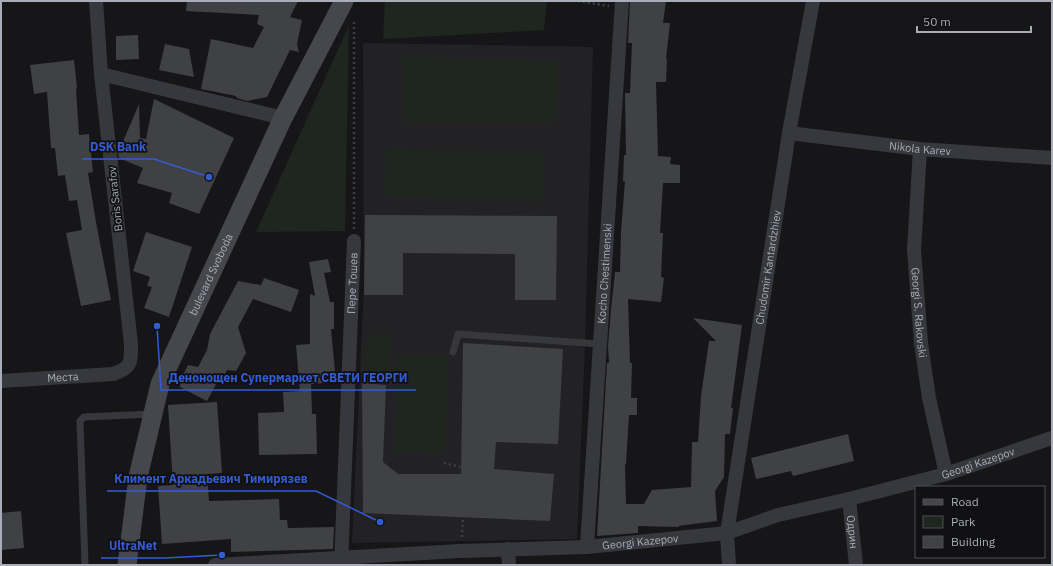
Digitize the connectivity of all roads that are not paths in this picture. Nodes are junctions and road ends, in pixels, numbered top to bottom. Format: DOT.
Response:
graph roads {
  1 [pos="96,1"];
  2 [pos="813,1"];
  3 [pos="621,5"];
  4 [pos="349,9"];
  5 [pos="102,74"];
  6 [pos="283,118"];
  7 [pos="789,133"];
  8 [pos="920,149"];
  9 [pos="1052,158"];
  10 [pos="354,241"];
  11 [pos="600,344"];
  12 [pos="453,352"];
  13 [pos="125,370"];
  14 [pos="1,381"];
  15 [pos="153,414"];
  16 [pos="1052,438"];
  17 [pos="946,474"];
  18 [pos="850,499"];
  19 [pos="727,534"];
  20 [pos="587,547"];
  21 [pos="508,549"];
  22 [pos="341,561"];
  23 [pos="85,565"];
  24 [pos="128,565"];
  25 [pos="215,565"];
  26 [pos="509,565"];
  27 [pos="729,565"];
  28 [pos="856,565"];
  1 -- 5 [label="street, Boris Sarafov"];
  2 -- 7 [label="street, Chudomir Kantardzhiev"];
  3 -- 11 [label="street, Kocho Chestimenski"];
  4 -- 6 [label="street, bulevard Svoboda"];
  5 -- 6 [label="street"];
  5 -- 13 [label="street, Boris Sarafov"];
  6 -- 15 [label="street, bulevard Svoboda"];
  7 -- 8 [label="street, Nikola Karev"];
  7 -- 19 [label="street, Chudomir Kantardzhiev"];
  8 -- 9 [label="street, Nikola Karev"];
  8 -- 17 [label="street, Georgi S. Rakovski"];
  10 -- 22 [label="street, Пере Тошев"];
  11 -- 12 [label="lane"];
  11 -- 20 [label="street, Kocho Chestimenski"];
  13 -- 14 [label="street, Места"];
  15 -- 23 [label="lane"];
  15 -- 24 [label="street, bulevard Svoboda"];
  16 -- 17 [label="street, Georgi Kazepov"];
  17 -- 18 [label="street, Georgi Kazepov"];
  18 -- 19 [label="street, Georgi Kazepov"];
  18 -- 28 [label="street, Одрин"];
  19 -- 20 [label="street, Georgi Kazepov"];
  19 -- 27 [label="street, Chudomir Kantardzhiev"];
  20 -- 21 [label="street, Georgi Kazepov"];
  21 -- 22 [label="street, Georgi Kazepov"];
  21 -- 26 [label="street"];
  22 -- 25 [label="street, Georgi Kazepov"];
}
